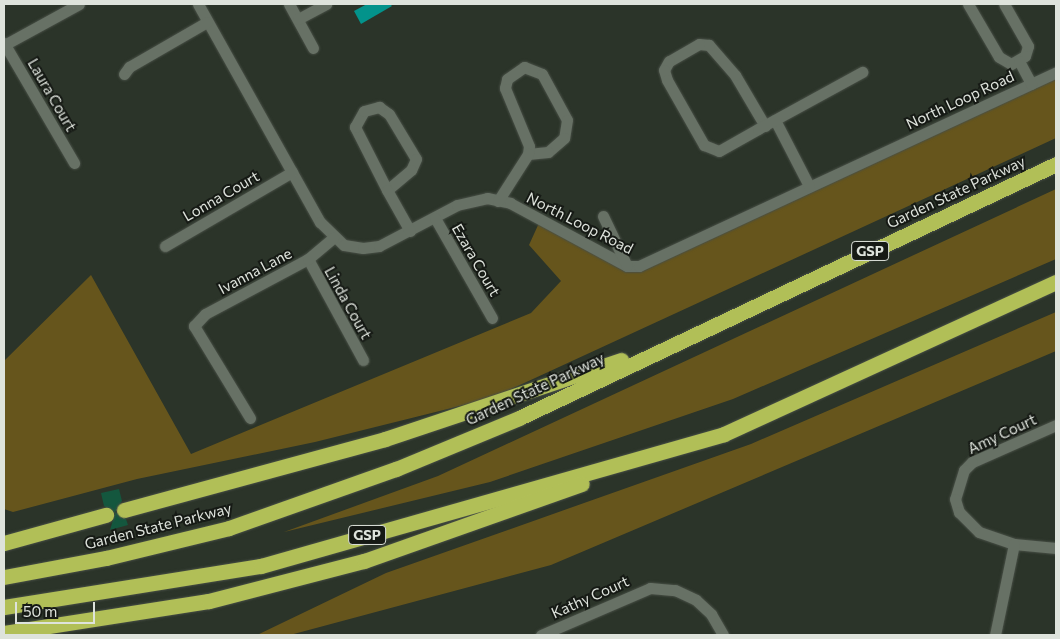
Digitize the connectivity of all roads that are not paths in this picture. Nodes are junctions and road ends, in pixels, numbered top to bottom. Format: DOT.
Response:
graph roads {
  1 [pos="79,4"];
  2 [pos="198,4"];
  3 [pos="289,4"];
  4 [pos="326,4"];
  5 [pos="968,4"];
  6 [pos="1004,4"];
  7 [pos="298,19"];
  8 [pos="207,22"];
  9 [pos="5,43"];
  10 [pos="313,48"];
  11 [pos="1019,61"];
  12 [pos="862,72"];
  13 [pos="1056,72"];
  14 [pos="124,74"];
  15 [pos="1030,84"];
  16 [pos="770,123"];
  17 [pos="528,154"];
  18 [pos="74,163"];
  19 [pos="1056,164"];
  20 [pos="292,172"];
  21 [pos="809,186"];
  22 [pos="387,190"];
  23 [pos="498,201"];
  24 [pos="603,216"];
  25 [pos="435,218"];
  26 [pos="410,231"];
  27 [pos="333,238"];
  28 [pos="165,246"];
  29 [pos="308,259"];
  30 [pos="627,266"];
  31 [pos="1056,282"];
  32 [pos="492,318"];
  33 [pos="684,339"];
  34 [pos="363,360"];
  35 [pos="250,418"];
  36 [pos="1056,426"];
  37 [pos="724,434"];
  38 [pos="124,510"];
  39 [pos="106,515"];
  40 [pos="4,543"];
  41 [pos="1014,544"];
  42 [pos="1056,548"];
  43 [pos="4,577"];
  44 [pos="4,607"];
  45 [pos="4,633"];
  46 [pos="541,635"];
  47 [pos="723,635"];
  48 [pos="995,635"];
  1 -- 9 [label="street"];
  2 -- 8 [label="street"];
  3 -- 7 [label="street"];
  4 -- 7 [label="street"];
  5 -- 11 [label="street"];
  6 -- 11 [label="street"];
  7 -- 10 [label="street"];
  8 -- 14 [label="street"];
  8 -- 20 [label="street"];
  9 -- 18 [label="street, Laura Court"];
  11 -- 15 [label="street"];
  12 -- 16 [label="street"];
  13 -- 15 [label="street, North Loop Road"];
  15 -- 21 [label="street, North Loop Road"];
  16 -- 16 [label="street"];
  16 -- 21 [label="street"];
  17 -- 17 [label="street"];
  17 -- 23 [label="street"];
  19 -- 33 [label="highway, Garden State Parkway / GSP"];
  20 -- 27 [label="street"];
  20 -- 28 [label="street, Lonna Court"];
  21 -- 30 [label="street, North Loop Road"];
  22 -- 22 [label="street"];
  22 -- 26 [label="street"];
  23 -- 25 [label="street, North Loop Road"];
  23 -- 30 [label="street, North Loop Road"];
  24 -- 30 [label="street"];
  25 -- 26 [label="street, North Loop Road"];
  25 -- 32 [label="street, Ezara Court"];
  26 -- 27 [label="street, North Loop Road"];
  27 -- 29 [label="street, Ivanna Lane"];
  29 -- 34 [label="street, Linda Court"];
  29 -- 35 [label="street, Ivanna Lane"];
  31 -- 37 [label="highway, GSP"];
  33 -- 38 [label="highway"];
  33 -- 43 [label="highway, Garden State Parkway / GSP"];
  36 -- 41 [label="street, Amy Court"];
  37 -- 44 [label="highway, GSP"];
  37 -- 45 [label="highway"];
  39 -- 40 [label="highway"];
  41 -- 42 [label="street, Amy Court"];
  41 -- 48 [label="street"];
  46 -- 47 [label="street, Kathy Court"];
}
